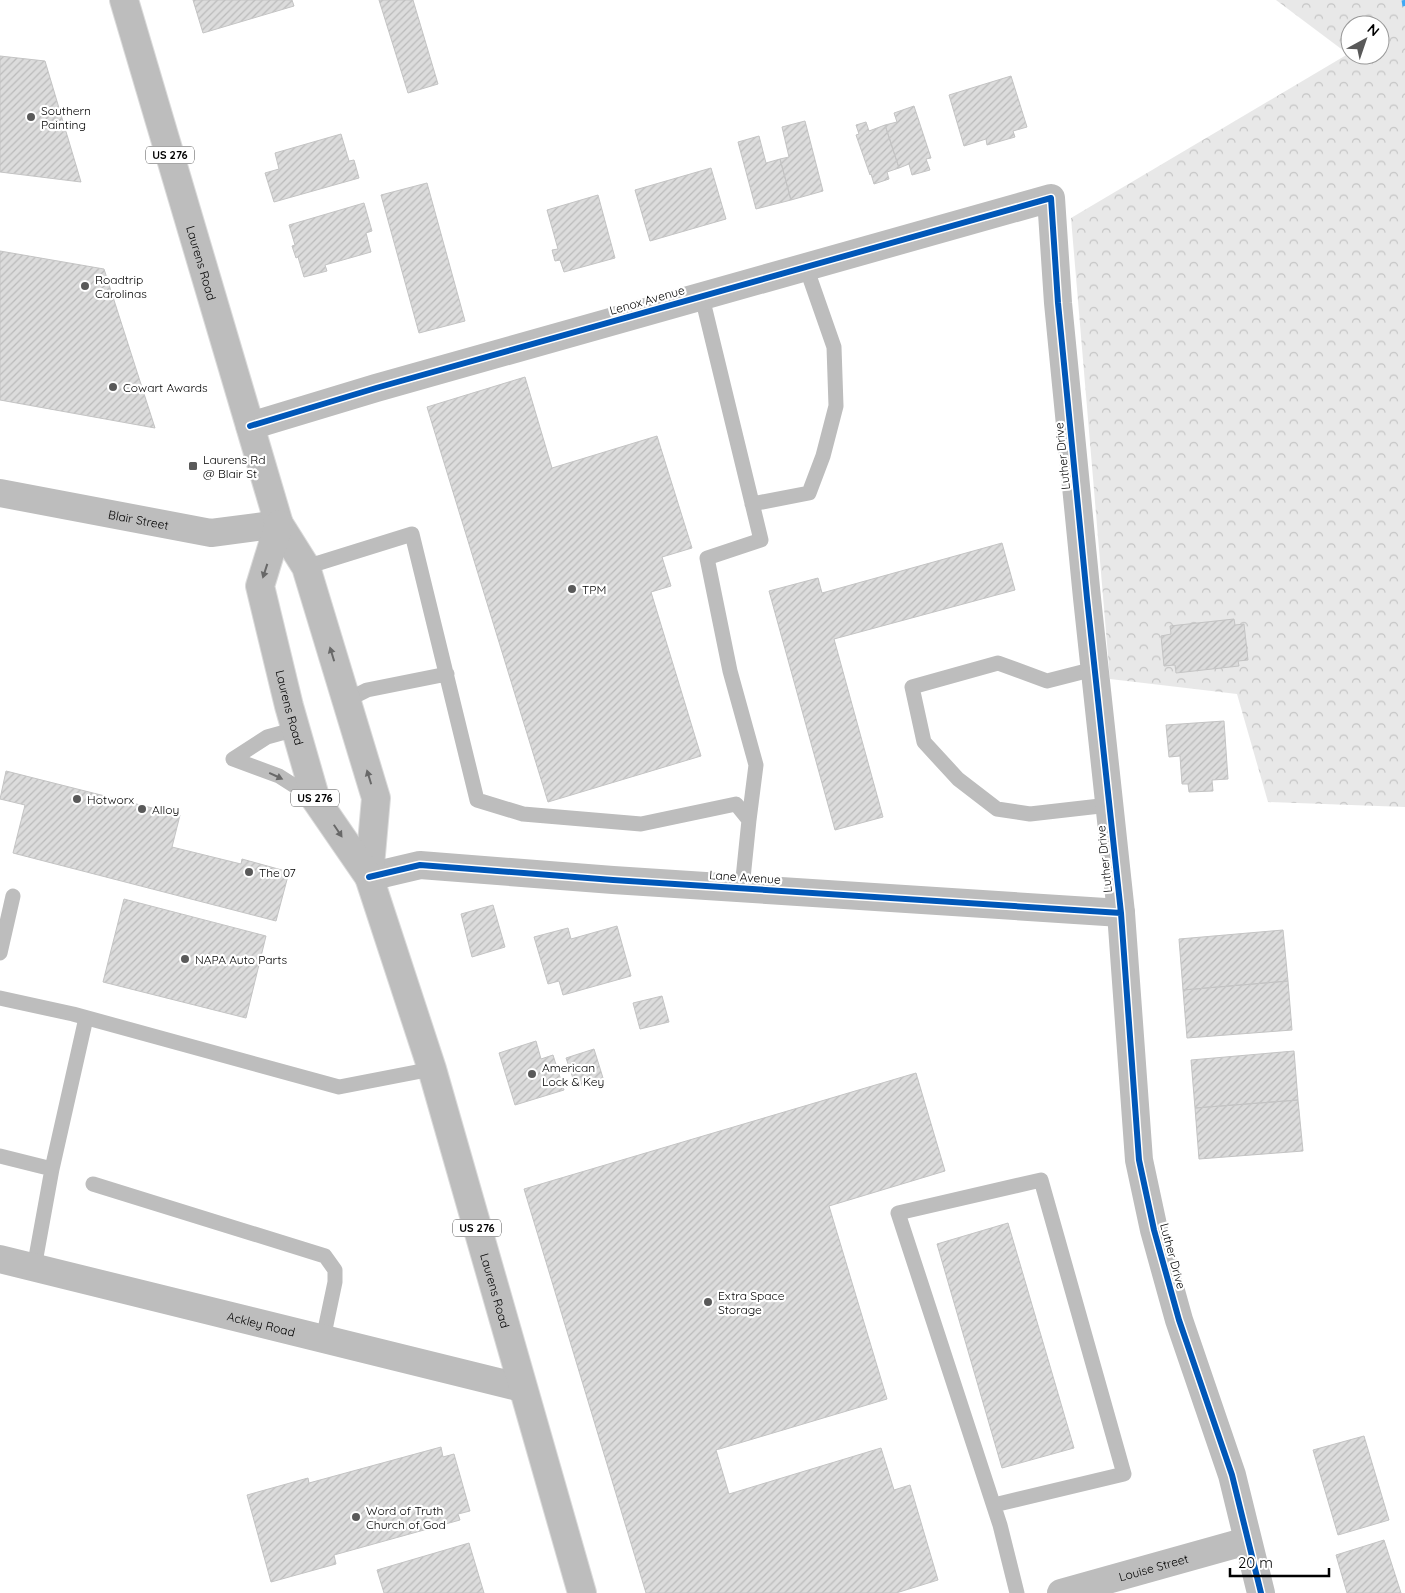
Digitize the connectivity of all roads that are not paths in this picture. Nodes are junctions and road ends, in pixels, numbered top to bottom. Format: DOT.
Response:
graph roads {
  1 [pos="124,0"];
  2 [pos="1051,198"];
  3 [pos="806,268"];
  4 [pos="702,297"];
  5 [pos="250,426"];
  6 [pos="0,493"];
  7 [pos="752,504"];
  8 [pos="279,524"];
  9 [pos="306,567"];
  10 [pos="1094,669"];
  11 [pos="447,674"];
  12 [pos="346,700"];
  13 [pos="296,729"];
  14 [pos="316,800"];
  15 [pos="1109,805"];
  16 [pos="749,820"];
  17 [pos="369,877"];
  18 [pos="742,888"];
  19 [pos="13,896"];
  20 [pos="1121,913"];
  21 [pos="0,953"];
  22 [pos="0,998"];
  23 [pos="86,1018"];
  24 [pos="432,1069"];
  25 [pos="0,1156"];
  26 [pos="52,1169"];
  27 [pos="93,1184"];
  28 [pos="0,1260"];
  29 [pos="34,1268"];
  30 [pos="323,1339"];
  31 [pos="522,1388"];
  32 [pos="994,1506"];
  33 [pos="1247,1541"];
  34 [pos="582,1593"];
  35 [pos="1017,1593"];
  36 [pos="1061,1593"];
  37 [pos="1260,1593"];
  1 -- 5 [label="street, Laurens Road / US 276"];
  2 -- 3 [label="street, Lenox Avenue"];
  2 -- 10 [label="street, Luther Drive"];
  3 -- 4 [label="street, Lenox Avenue"];
  3 -- 7 [label="lane"];
  4 -- 5 [label="street, Lenox Avenue"];
  4 -- 7 [label="lane"];
  5 -- 8 [label="street, Laurens Road / US 276"];
  6 -- 8 [label="street, Blair Street"];
  7 -- 16 [label="lane"];
  8 -- 9 [label="street, Laurens Road / US 276"];
  8 -- 13 [label="street, Laurens Road / US 276, one-way"];
  9 -- 11 [label="lane"];
  12 -- 9 [label="street, Laurens Road / US 276, one-way"];
  10 -- 15 [label="street, Luther Drive"];
  10 -- 15 [label="lane"];
  11 -- 12 [label="lane"];
  11 -- 16 [label="lane"];
  17 -- 12 [label="street, Laurens Road / US 276, one-way"];
  13 -- 14 [label="street, Laurens Road / US 276"];
  13 -- 14 [label="lane, one-way"];
  14 -- 17 [label="street, Laurens Road / US 276, one-way"];
  15 -- 20 [label="street, Luther Drive"];
  16 -- 18 [label="lane"];
  17 -- 18 [label="street, Lane Avenue"];
  17 -- 24 [label="street, Laurens Road / US 276"];
  18 -- 20 [label="street, Lane Avenue"];
  19 -- 21 [label="lane"];
  20 -- 33 [label="street, Luther Drive"];
  22 -- 23 [label="lane"];
  23 -- 24 [label="lane"];
  23 -- 26 [label="lane"];
  24 -- 31 [label="street, Laurens Road / US 276"];
  25 -- 26 [label="lane"];
  26 -- 29 [label="lane"];
  27 -- 30 [label="lane"];
  28 -- 29 [label="street, Ackley Road"];
  29 -- 30 [label="street, Ackley Road"];
  30 -- 31 [label="street, Ackley Road"];
  31 -- 34 [label="street, Laurens Road / US 276"];
  32 -- 32 [label="lane"];
  32 -- 35 [label="lane"];
  33 -- 36 [label="street, Louise Street"];
  33 -- 37 [label="street, Luther Drive"];
}
